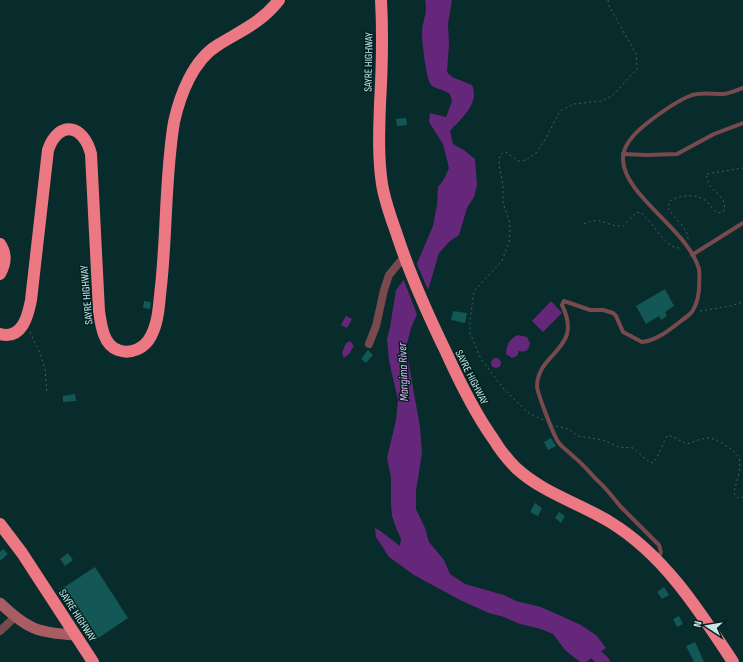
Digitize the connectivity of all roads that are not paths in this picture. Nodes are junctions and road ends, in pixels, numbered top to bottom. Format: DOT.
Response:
graph roads {
  1 [pos="278,0"];
  2 [pos="381,0"];
  3 [pos="743,88"];
  4 [pos="743,123"];
  5 [pos="623,154"];
  6 [pos="743,223"];
  7 [pos="0,244"];
  8 [pos="692,255"];
  9 [pos="405,259"];
  10 [pos="0,274"];
  11 [pos="0,334"];
  12 [pos="368,344"];
  13 [pos="0,524"];
  14 [pos="657,560"];
  15 [pos="0,603"];
  16 [pos="15,617"];
  17 [pos="0,630"];
  18 [pos="75,635"];
  19 [pos="93,662"];
  20 [pos="733,662"];
  1 -- 11 [label="highway, SAYRE HIGHWAY"];
  2 -- 9 [label="highway, SAYRE HIGHWAY"];
  3 -- 5 [label="lane"];
  4 -- 5 [label="lane"];
  5 -- 8 [label="lane"];
  6 -- 8 [label="lane"];
  7 -- 10 [label="highway"];
  8 -- 14 [label="lane"];
  9 -- 12 [label="street"];
  9 -- 14 [label="highway, SAYRE HIGHWAY"];
  13 -- 18 [label="highway, SAYRE HIGHWAY"];
  14 -- 20 [label="highway, SAYRE HIGHWAY"];
  15 -- 16 [label="street"];
  16 -- 17 [label="street"];
  16 -- 18 [label="street"];
  18 -- 19 [label="highway, SAYRE HIGHWAY"];
}
